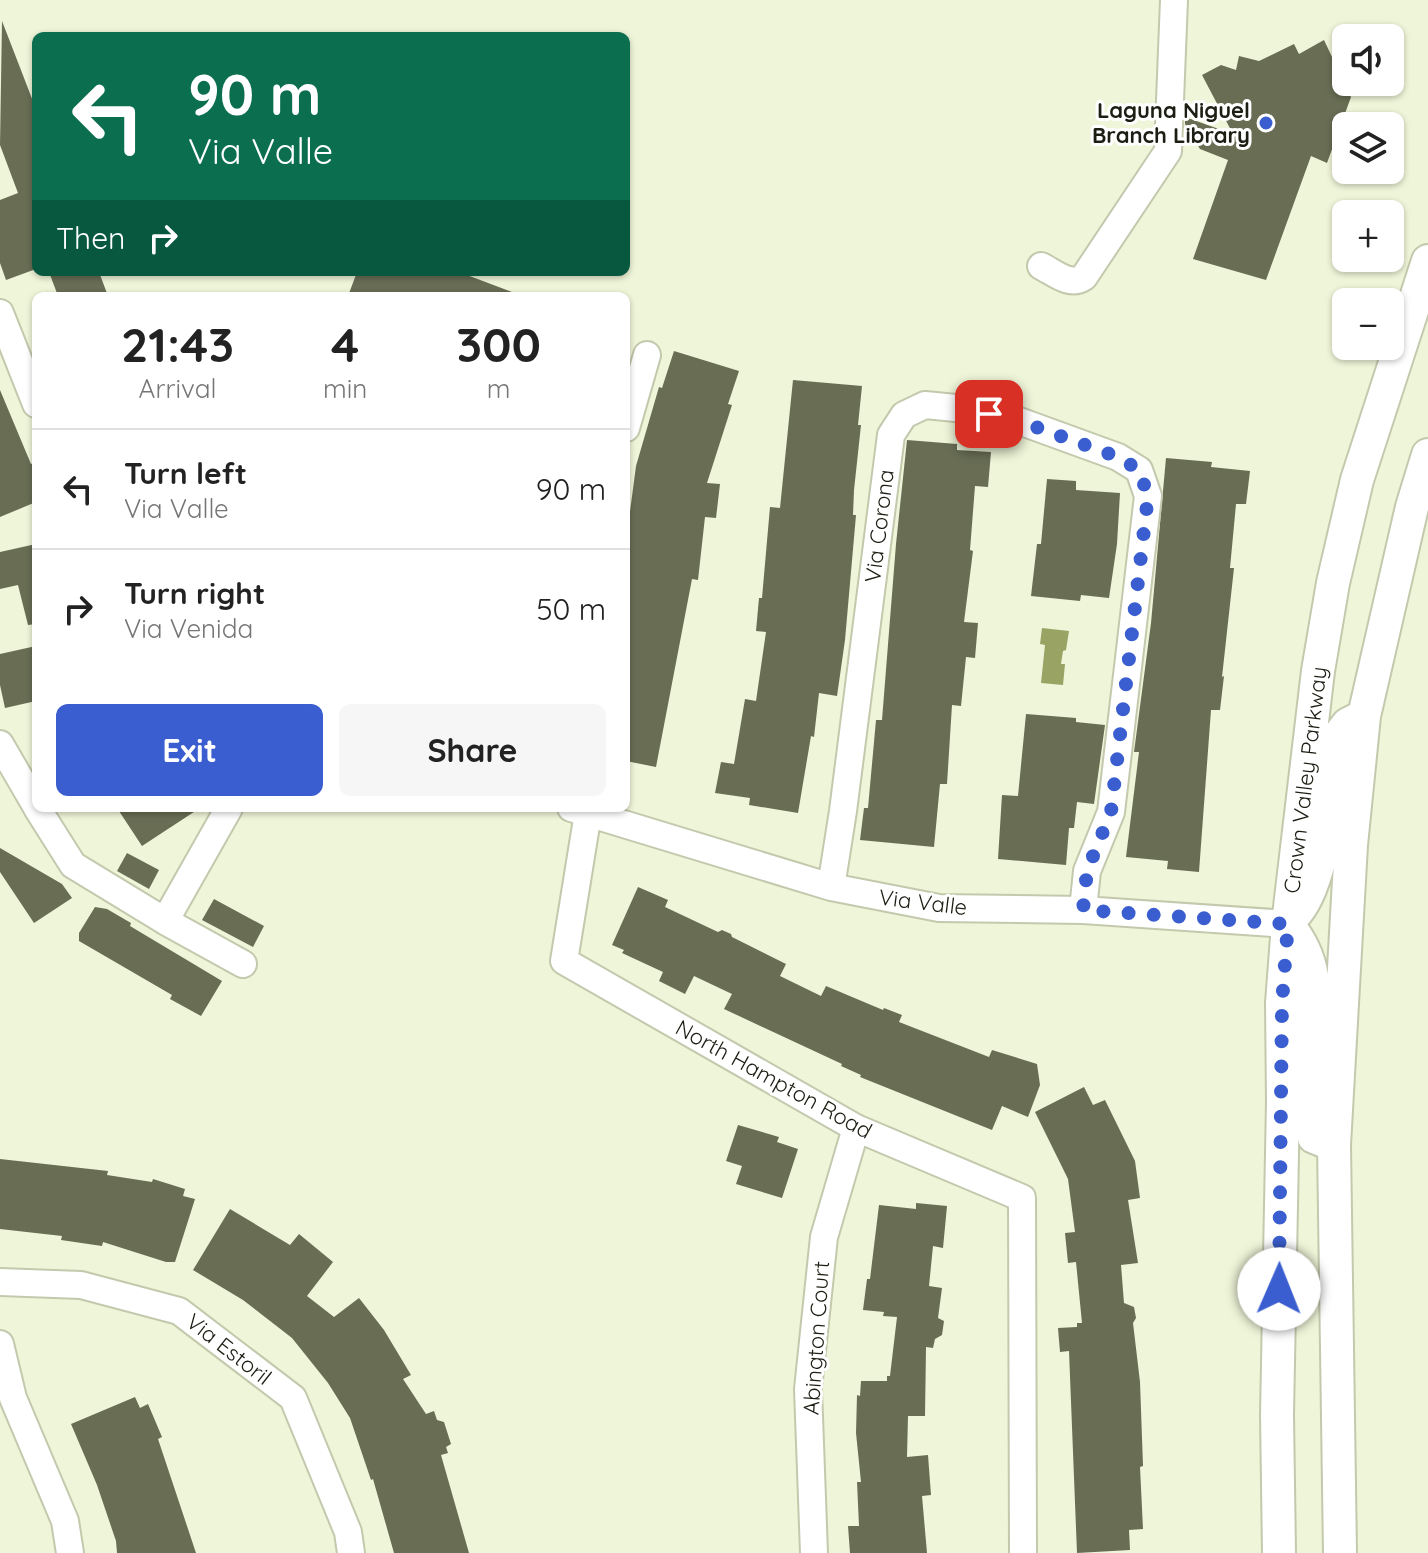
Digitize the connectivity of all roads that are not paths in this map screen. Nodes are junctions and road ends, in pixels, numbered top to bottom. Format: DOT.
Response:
graph roads {
  1 [pos="1174,0"];
  2 [pos="1428,261"];
  3 [pos="1041,266"];
  4 [pos="0,313"];
  5 [pos="647,355"];
  6 [pos="32,394"];
  7 [pos="630,414"];
  8 [pos="1428,455"];
  9 [pos="1364,716"];
  10 [pos="0,744"];
  11 [pos="32,798"];
  12 [pos="40,812"];
  13 [pos="227,812"];
  14 [pos="580,812"];
  15 [pos="583,812"];
  16 [pos="831,887"];
  17 [pos="1083,910"];
  18 [pos="165,921"];
  19 [pos="1288,924"];
  20 [pos="243,964"];
  21 [pos="856,1128"];
  22 [pos="1334,1145"];
  23 [pos="0,1282"];
  24 [pos="0,1344"];
  25 [pos="70,1553"];
  26 [pos="351,1553"];
  27 [pos="814,1553"];
  28 [pos="1023,1553"];
  29 [pos="1279,1553"];
  30 [pos="1340,1553"];
  1 -- 3 [label="street"];
  2 -- 19 [label="main road, Crown Valley Parkway"];
  4 -- 6 [label="street"];
  5 -- 7 [label="street"];
  8 -- 9 [label="main road"];
  9 -- 19 [label="main road"];
  9 -- 22 [label="main road"];
  10 -- 11 [label="street"];
  12 -- 18 [label="street"];
  13 -- 18 [label="street"];
  14 -- 21 [label="street, North Hampton Road"];
  15 -- 16 [label="street, Via Valle"];
  16 -- 17 [label="street, Via Valle"];
  16 -- 17 [label="street, Via Corona"];
  17 -- 19 [label="street, Via Valle"];
  18 -- 20 [label="street"];
  19 -- 22 [label="main road"];
  19 -- 29 [label="main road, Crown Valley Parkway"];
  21 -- 27 [label="street, Abington Court"];
  21 -- 28 [label="street, North Hampton Road"];
  22 -- 30 [label="main road"];
  23 -- 26 [label="street, Via Estoril"];
  24 -- 25 [label="street"];
}
